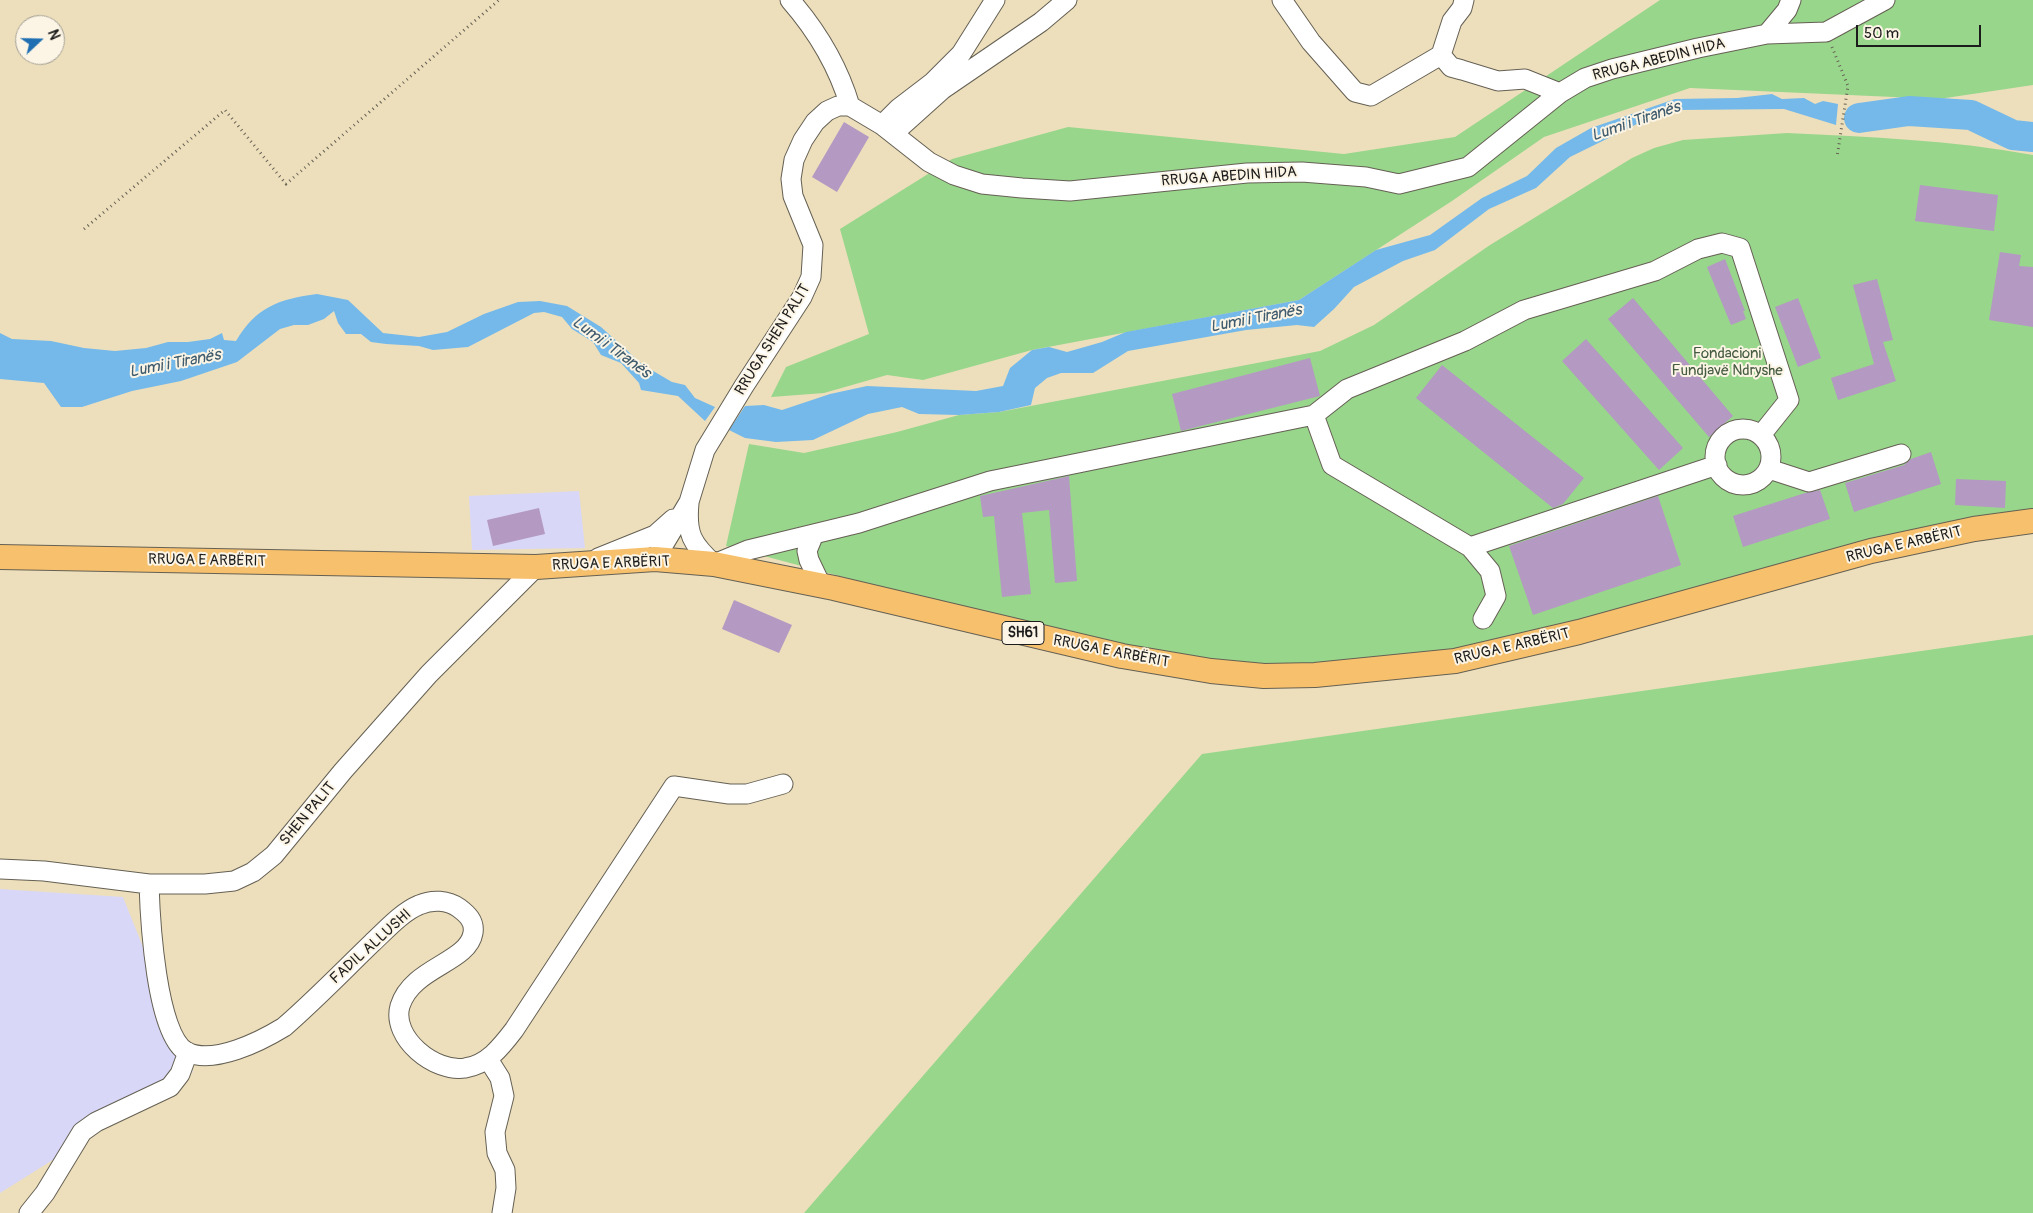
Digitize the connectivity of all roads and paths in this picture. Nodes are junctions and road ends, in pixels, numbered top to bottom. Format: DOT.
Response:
graph roads {
  1 [pos="500,0"];
  2 [pos="790,0"];
  3 [pos="995,0"];
  4 [pos="1067,0"];
  5 [pos="1282,0"];
  6 [pos="1464,0"];
  7 [pos="1791,0"];
  8 [pos="1885,0"];
  9 [pos="1826,32"];
  10 [pos="1767,34"];
  11 [pos="1441,55"];
  12 [pos="1560,93"];
  13 [pos="850,106"];
  14 [pos="888,129"];
  15 [pos="1837,157"];
  16 [pos="84,229"];
  17 [pos="1314,415"];
  18 [pos="1761,435"];
  19 [pos="1900,454"];
  20 [pos="1717,465"];
  21 [pos="1769,469"];
  22 [pos="689,502"];
  23 [pos="2033,521"];
  24 [pos="814,534"];
  25 [pos="1470,547"];
  26 [pos="0,557"];
  27 [pos="655,559"];
  28 [pos="583,564"];
  29 [pos="714,564"];
  30 [pos="536,567"];
  31 [pos="821,585"];
  32 [pos="1483,619"];
  33 [pos="783,784"];
  34 [pos="0,869"];
  35 [pos="149,884"];
  36 [pos="188,1052"];
  37 [pos="488,1059"];
  38 [pos="29,1213"];
  39 [pos="502,1213"];
  1 -- 16 [label="path"];
  2 -- 13 [label="street"];
  3 -- 14 [label="street"];
  4 -- 14 [label="street"];
  5 -- 11 [label="street"];
  6 -- 11 [label="street"];
  7 -- 10 [label="street"];
  8 -- 9 [label="street, RRUGA ABEDIN HIDA"];
  9 -- 10 [label="street, RRUGA ABEDIN HIDA"];
  9 -- 15 [label="path"];
  10 -- 12 [label="street, RRUGA ABEDIN HIDA"];
  11 -- 12 [label="street"];
  12 -- 14 [label="street, RRUGA ABEDIN HIDA"];
  13 -- 14 [label="street, RRUGA ABEDIN HIDA"];
  13 -- 22 [label="street, RRUGA SHEN PALIT"];
  17 -- 18 [label="street"];
  17 -- 24 [label="street"];
  17 -- 25 [label="street"];
  18 -- 20 [label="street"];
  18 -- 21 [label="street"];
  19 -- 21 [label="street"];
  20 -- 21 [label="street"];
  20 -- 25 [label="street"];
  22 -- 27 [label="street, RRUGA SHEN PALIT"];
  22 -- 28 [label="street"];
  22 -- 29 [label="street"];
  23 -- 31 [label="main road, RRUGA E ARBËRIT / SH61"];
  24 -- 29 [label="street"];
  24 -- 31 [label="street"];
  25 -- 32 [label="street"];
  26 -- 30 [label="main road, RRUGA E ARBËRIT / SH61"];
  27 -- 28 [label="main road, RRUGA E ARBËRIT / SH61"];
  27 -- 29 [label="main road, RRUGA E ARBËRIT / SH61"];
  28 -- 30 [label="main road, RRUGA E ARBËRIT / SH61"];
  29 -- 31 [label="main road, RRUGA E ARBËRIT / SH61"];
  30 -- 35 [label="street, SHEN PALIT"];
  33 -- 37 [label="street, FADIL ALLUSHI"];
  34 -- 35 [label="street, SHEN PALIT"];
  35 -- 36 [label="street"];
  36 -- 37 [label="street, FADIL ALLUSHI"];
  36 -- 38 [label="street"];
  37 -- 39 [label="street"];
}
